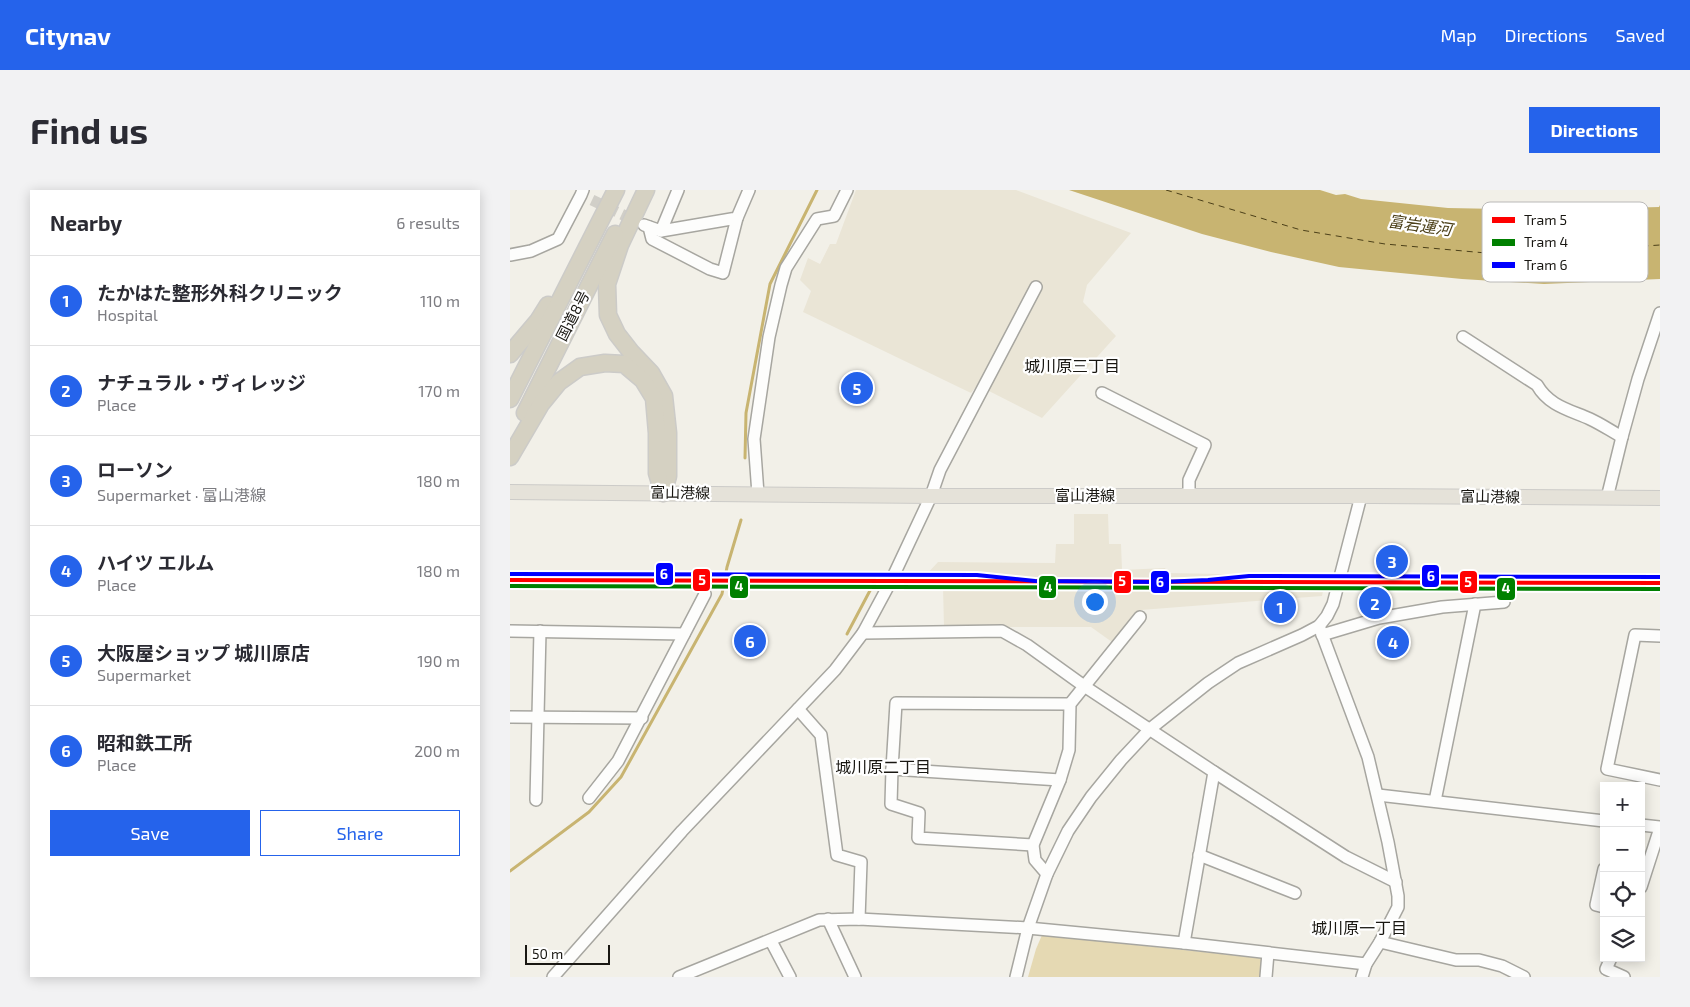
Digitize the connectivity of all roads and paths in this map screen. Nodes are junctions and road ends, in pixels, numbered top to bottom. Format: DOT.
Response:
graph roads {
  1 [pos="616,190"];
  2 [pos="638,190"];
  3 [pos="646,190"];
  4 [pos="678,190"];
  5 [pos="749,190"];
  6 [pos="847,190"];
  7 [pos="585,195"];
  8 [pos="737,218"];
  9 [pos="595,230"];
  10 [pos="661,231"];
  11 [pos="510,255"];
  12 [pos="1036,287"];
  13 [pos="1660,313"];
  14 [pos="1463,337"];
  15 [pos="510,354"];
  16 [pos="1102,393"];
  17 [pos="510,400"];
  18 [pos="1622,437"];
  19 [pos="511,450"];
  20 [pos="510,492"];
  21 [pos="663,493"];
  22 [pos="758,494"];
  23 [pos="931,496"];
  24 [pos="1189,496"];
  25 [pos="1361,496"];
  26 [pos="1607,498"];
  27 [pos="1660,498"];
  28 [pos="705,594"];
  29 [pos="1504,602"];
  30 [pos="1475,604"];
  31 [pos="1140,617"];
  32 [pos="1320,630"];
  33 [pos="510,631"];
  34 [pos="540,631"];
  35 [pos="863,633"];
  36 [pos="684,634"];
  37 [pos="1660,636"];
  38 [pos="1084,686"];
  39 [pos="1070,704"];
  40 [pos="798,710"];
  41 [pos="510,718"];
  42 [pos="538,718"];
  43 [pos="642,718"];
  44 [pos="1150,729"];
  45 [pos="892,769"];
  46 [pos="1214,772"];
  47 [pos="1060,780"];
  48 [pos="1660,780"];
  49 [pos="1378,795"];
  50 [pos="589,798"];
  51 [pos="536,800"];
  52 [pos="1435,801"];
  53 [pos="1600,821"];
  54 [pos="1645,826"];
  55 [pos="1660,828"];
  56 [pos="1033,845"];
  57 [pos="1199,856"];
  58 [pos="1047,874"];
  59 [pos="1645,875"];
  60 [pos="1396,882"];
  61 [pos="1600,887"];
  62 [pos="1295,893"];
  63 [pos="1600,906"];
  64 [pos="828,919"];
  65 [pos="859,919"];
  66 [pos="1028,928"];
  67 [pos="770,941"];
  68 [pos="1380,942"];
  69 [pos="1184,943"];
  70 [pos="1268,953"];
  71 [pos="1366,964"];
  72 [pos="1606,968"];
  73 [pos="553,977"];
  74 [pos="680,977"];
  75 [pos="790,977"];
  76 [pos="855,977"];
  77 [pos="1016,977"];
  78 [pos="1266,977"];
  79 [pos="1362,977"];
  80 [pos="1524,977"];
  81 [pos="1624,977"];
  1 -- 9 [label="highway, 国道8号"];
  2 -- 19 [label="highway, 国道8号"];
  3 -- 21 [label="highway"];
  4 -- 10 [label="street"];
  5 -- 8 [label="street"];
  6 -- 22 [label="street"];
  7 -- 11 [label="street"];
  8 -- 10 [label="street"];
  8 -- 10 [label="street"];
  9 -- 15 [label="highway"];
  9 -- 17 [label="highway, 国道8号"];
  12 -- 23 [label="street"];
  13 -- 18 [label="street"];
  14 -- 18 [label="street"];
  16 -- 24 [label="street"];
  18 -- 26 [label="street"];
  19 -- 21 [label="highway"];
  20 -- 21 [label="main road, 富山港線"];
  21 -- 22 [label="main road, 富山港線"];
  22 -- 23 [label="main road, 富山港線"];
  23 -- 24 [label="main road, 富山港線"];
  23 -- 35 [label="street"];
  24 -- 25 [label="main road, 富山港線"];
  25 -- 26 [label="main road, 富山港線"];
  25 -- 32 [label="street"];
  26 -- 27 [label="main road, 富山港線"];
  28 -- 36 [label="street"];
  29 -- 30 [label="street"];
  30 -- 32 [label="street"];
  30 -- 52 [label="street"];
  31 -- 38 [label="street"];
  32 -- 44 [label="street"];
  32 -- 49 [label="street"];
  33 -- 34 [label="street"];
  34 -- 36 [label="street"];
  34 -- 42 [label="street"];
  35 -- 38 [label="street"];
  35 -- 40 [label="street"];
  36 -- 43 [label="street"];
  37 -- 48 [label="street"];
  38 -- 39 [label="street"];
  38 -- 44 [label="street"];
  39 -- 45 [label="street"];
  39 -- 47 [label="street"];
  40 -- 65 [label="street"];
  40 -- 73 [label="street"];
  41 -- 42 [label="street"];
  42 -- 43 [label="street"];
  42 -- 51 [label="street"];
  43 -- 50 [label="street"];
  44 -- 46 [label="street"];
  44 -- 58 [label="street"];
  45 -- 47 [label="street"];
  45 -- 56 [label="street"];
  46 -- 57 [label="street"];
  46 -- 60 [label="street"];
  47 -- 56 [label="street"];
  49 -- 52 [label="street"];
  49 -- 60 [label="street"];
  52 -- 53 [label="street"];
  54 -- 55 [label="street"];
  55 -- 59 [label="street"];
  56 -- 58 [label="street"];
  57 -- 62 [label="street"];
  57 -- 69 [label="street"];
  58 -- 66 [label="street"];
  60 -- 68 [label="street"];
  61 -- 63 [label="street"];
  64 -- 65 [label="street"];
  64 -- 67 [label="street"];
  64 -- 76 [label="street"];
  65 -- 66 [label="street"];
  66 -- 69 [label="street"];
  66 -- 77 [label="street"];
  67 -- 74 [label="street"];
  67 -- 75 [label="street"];
  68 -- 71 [label="street"];
  68 -- 80 [label="street"];
  69 -- 70 [label="street"];
  70 -- 71 [label="street"];
  70 -- 78 [label="street"];
  71 -- 79 [label="street"];
  72 -- 81 [label="street"];
}
